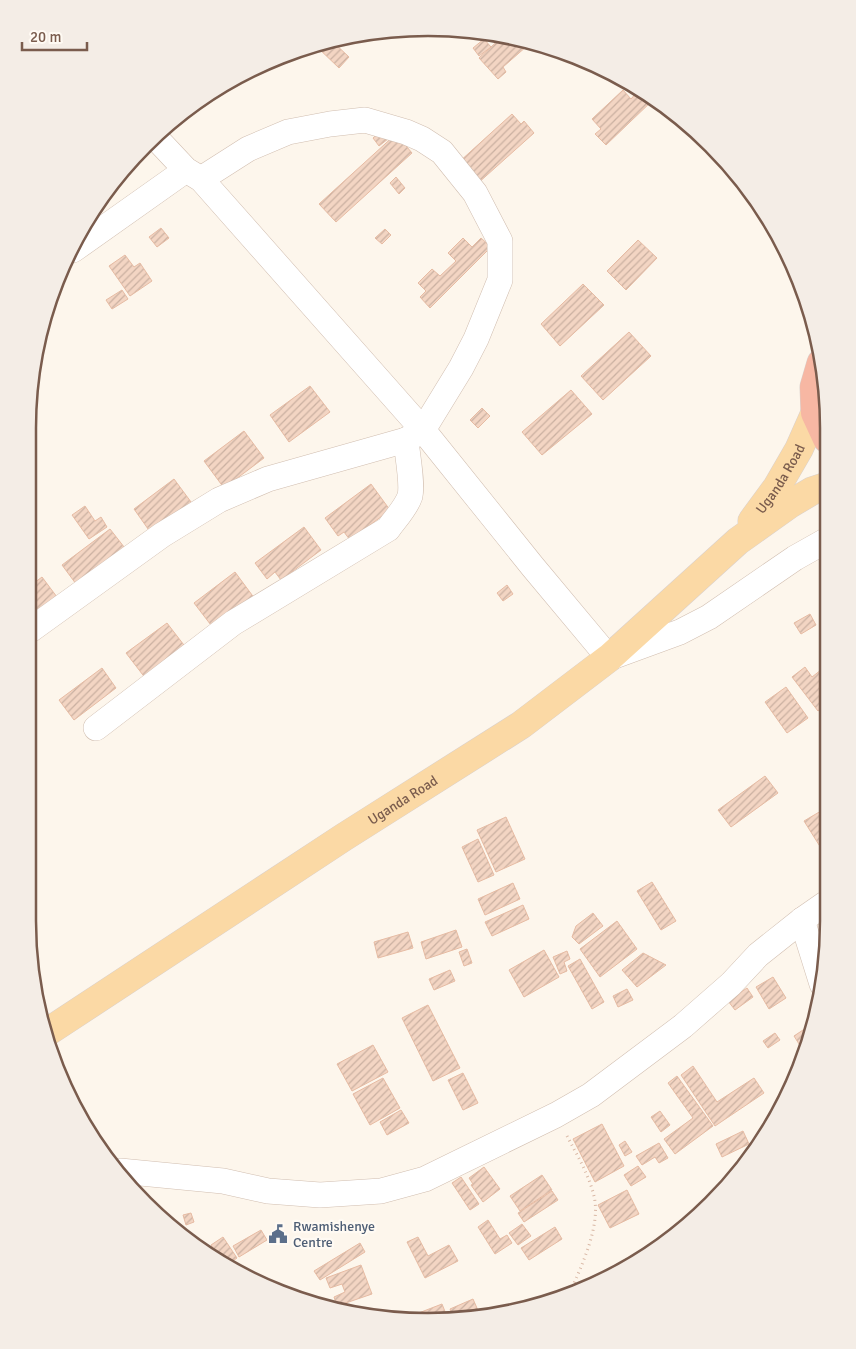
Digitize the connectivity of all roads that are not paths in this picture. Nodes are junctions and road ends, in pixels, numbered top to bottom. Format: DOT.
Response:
graph roads {
  1 [pos="160,142"];
  2 [pos="193,174"];
  3 [pos="83,243"];
  4 [pos="816,379"];
  5 [pos="816,413"];
  6 [pos="820,421"];
  7 [pos="415,435"];
  8 [pos="820,488"];
  9 [pos="738,541"];
  10 [pos="820,544"];
  11 [pos="36,626"];
  12 [pos="609,658"];
  13 [pos="96,728"];
  14 [pos="820,907"];
  15 [pos="802,920"];
  16 [pos="817,967"];
  17 [pos="52,1029"];
  18 [pos="126,1171"];
  1 -- 2 [label="street"];
  2 -- 3 [label="street"];
  2 -- 7 [label="street"];
  2 -- 7 [label="street"];
  4 -- 5 [label="highway"];
  5 -- 6 [label="highway"];
  5 -- 9 [label="main road, Uganda Road"];
  7 -- 11 [label="street"];
  7 -- 12 [label="street"];
  7 -- 13 [label="street"];
  8 -- 9 [label="main road, Uganda Road"];
  9 -- 12 [label="main road, Uganda Road"];
  10 -- 12 [label="street"];
  12 -- 17 [label="main road, Uganda Road"];
  14 -- 15 [label="street"];
  15 -- 16 [label="street"];
  15 -- 18 [label="street"];
}
